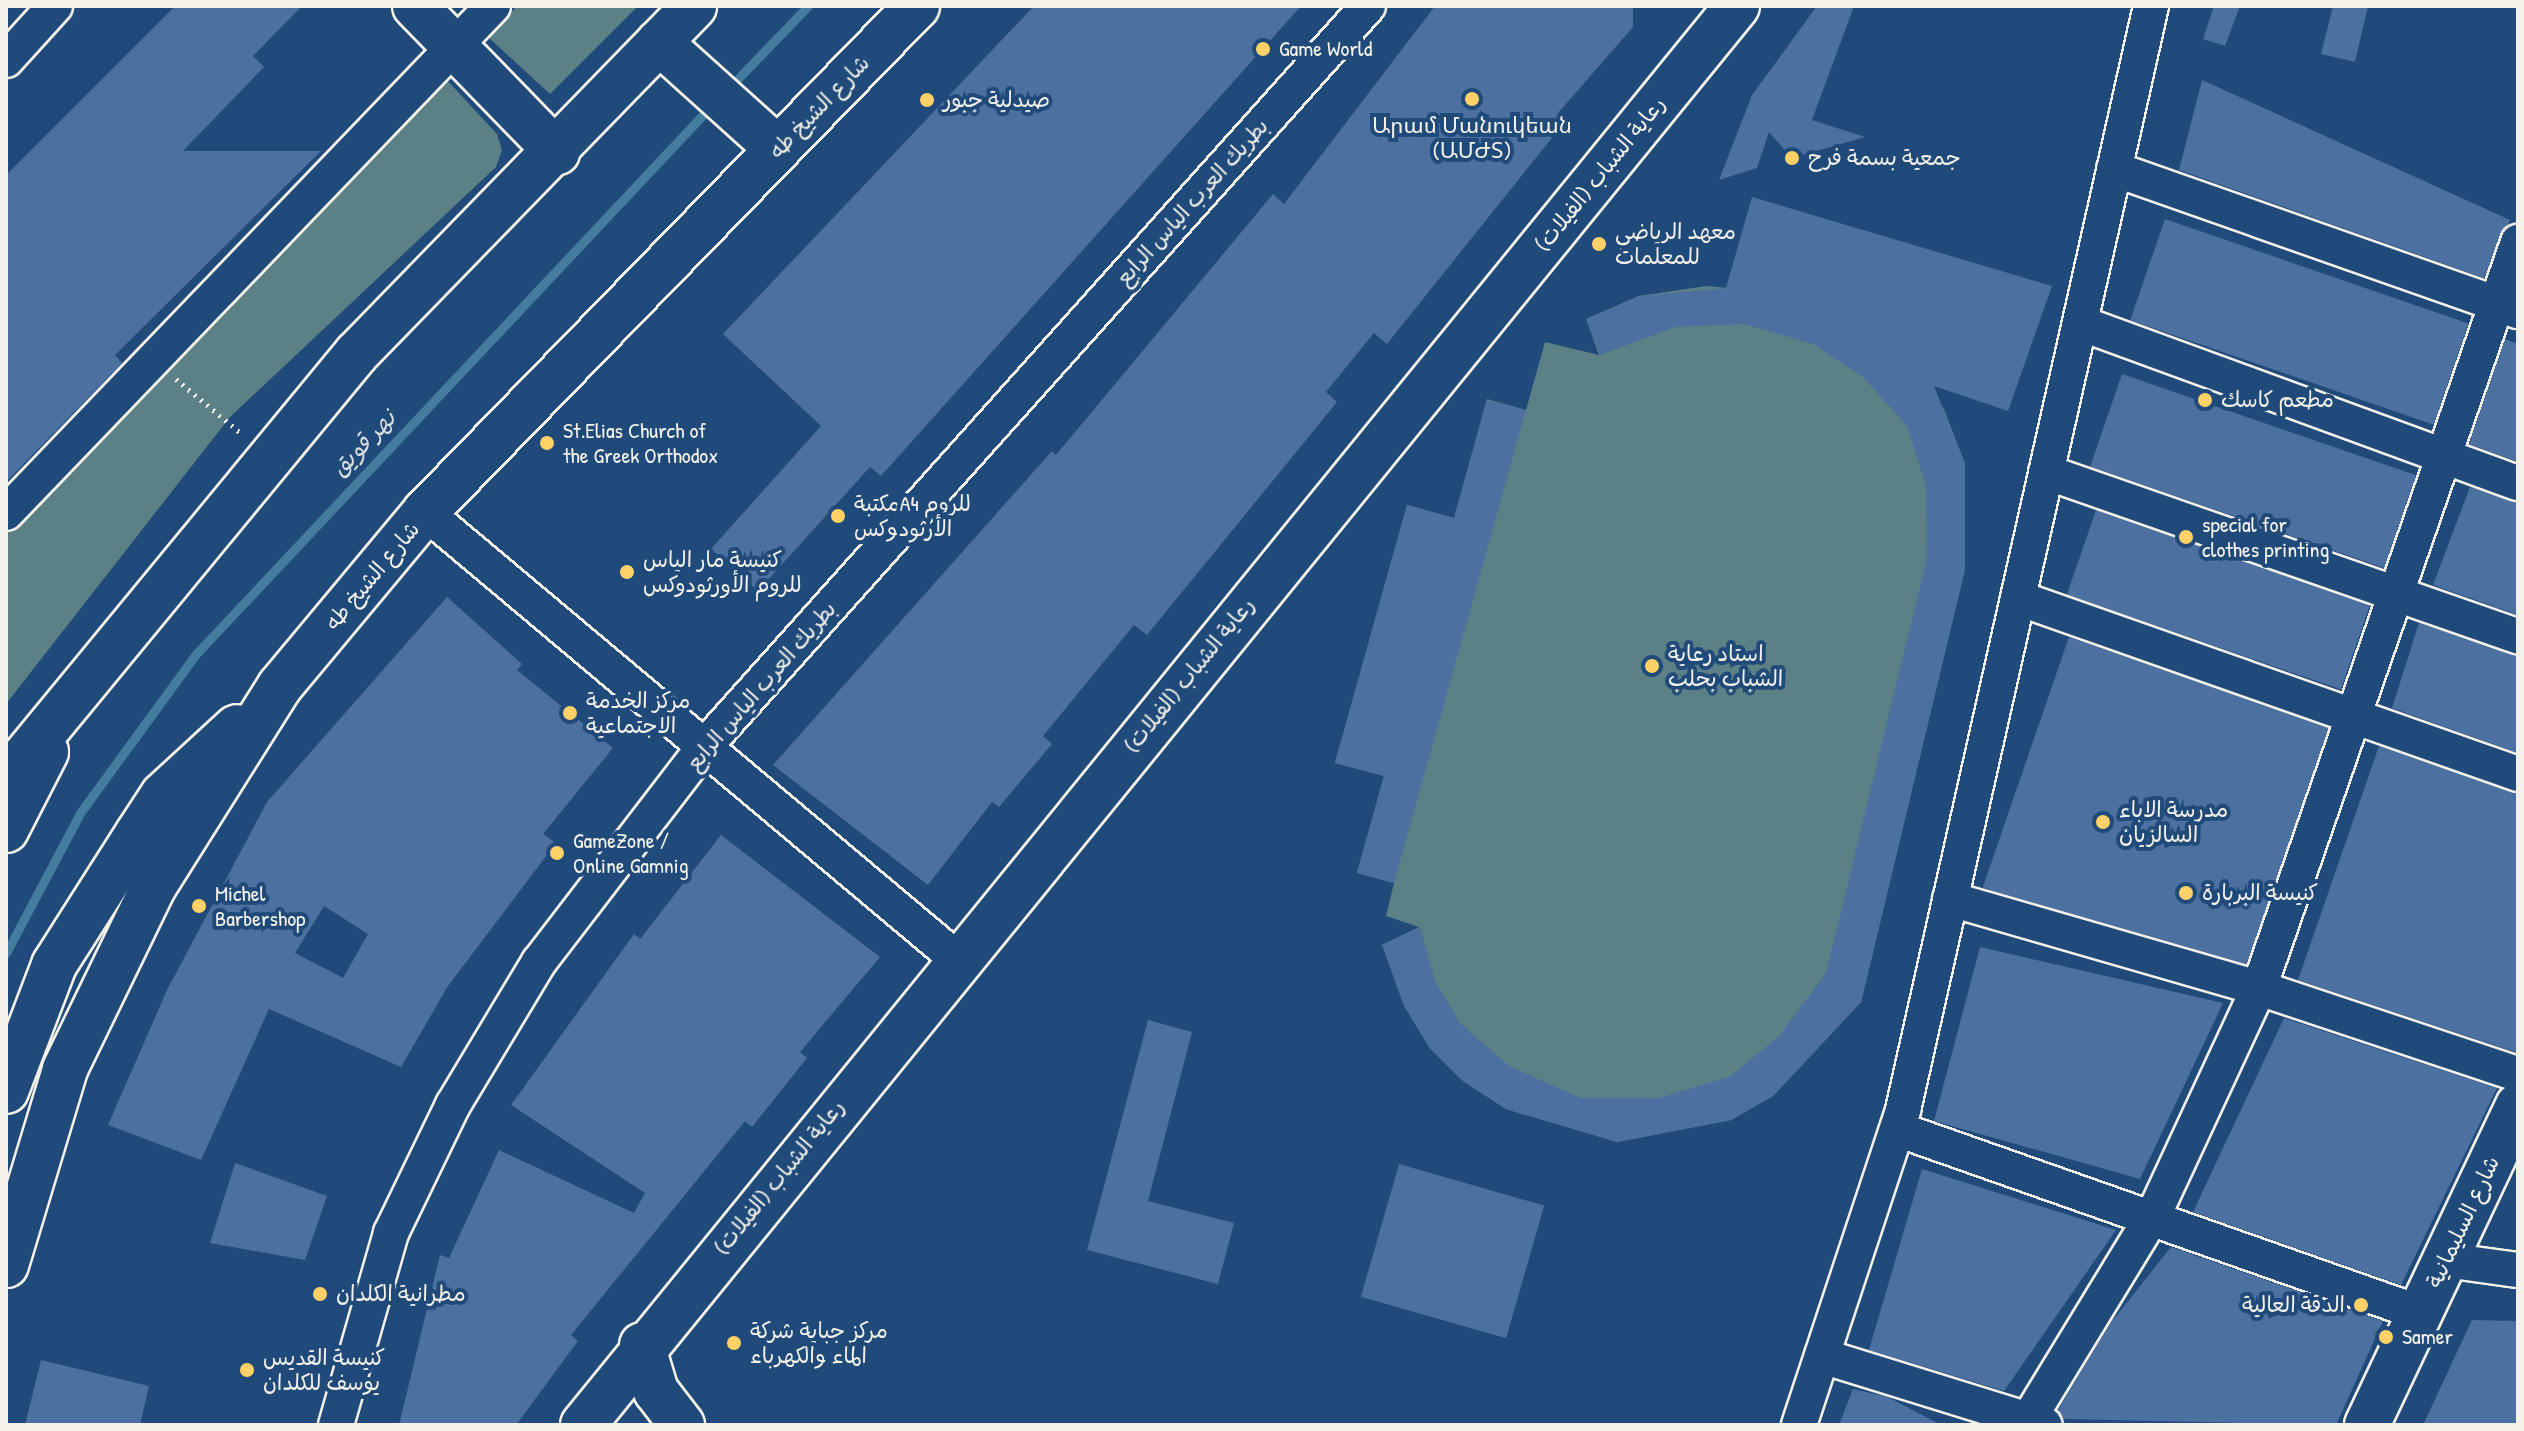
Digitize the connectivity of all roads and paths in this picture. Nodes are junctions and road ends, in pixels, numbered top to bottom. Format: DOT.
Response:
graph roads {
  1 [pos="55,6"];
  2 [pos="415,6"];
  3 [pos="493,6"];
  4 [pos="694,6"];
  5 [pos="917,6"];
  6 [pos="1368,6"];
  7 [pos="2151,6"];
  8 [pos="1727,9"];
  9 [pos="659,42"];
  10 [pos="455,45"];
  11 [pos="6,60"];
  12 [pos="778,149"];
  13 [pos="557,152"];
  14 [pos="2114,169"];
  15 [pos="2518,242"];
  16 [pos="2507,308"];
  17 [pos="2080,323"];
  18 [pos="153,360"];
  19 [pos="269,456"];
  20 [pos="2444,456"];
  21 [pos="2046,472"];
  22 [pos="2518,483"];
  23 [pos="425,512"];
  24 [pos="6,513"];
  25 [pos="2396,595"];
  26 [pos="2018,598"];
  27 [pos="2518,636"];
  28 [pos="280,686"];
  29 [pos="2353,717"];
  30 [pos="58,720"];
  31 [pos="704,747"];
  32 [pos="2518,774"];
  33 [pos="6,779"];
  34 [pos="6,830"];
  35 [pos="1950,899"];
  36 [pos="957,959"];
  37 [pos="2259,988"];
  38 [pos="2518,1074"];
  39 [pos="6,1091"];
  40 [pos="2518,1106"];
  41 [pos="1897,1129"];
  42 [pos="2154,1214"];
  43 [pos="2445,1260"];
  44 [pos="6,1265"];
  45 [pos="2518,1270"];
  46 [pos="2420,1313"];
  47 [pos="642,1345"];
  48 [pos="1822,1356"];
  49 [pos="2032,1423"];
  50 [pos="336,1425"];
  51 [pos="583,1425"];
  52 [pos="682,1425"];
  53 [pos="1799,1425"];
  54 [pos="2367,1425"];
  1 -- 11 [label="street"];
  2 -- 10 [label="main road"];
  3 -- 10 [label="street"];
  4 -- 9 [label="main road"];
  5 -- 12 [label="main road, شارع الشيخ طه"];
  6 -- 31 [label="street, بطريك العرب الياس الرابع"];
  7 -- 14 [label="street"];
  8 -- 36 [label="main road, رعاية الشباب (الفيلات)"];
  9 -- 12 [label="main road"];
  9 -- 13 [label="main road"];
  10 -- 13 [label="main road"];
  10 -- 18 [label="street"];
  12 -- 23 [label="main road, شارع الشيخ طه"];
  13 -- 19 [label="main road"];
  14 -- 16 [label="street"];
  14 -- 17 [label="street"];
  15 -- 16 [label="street"];
  16 -- 20 [label="street"];
  17 -- 20 [label="street"];
  17 -- 21 [label="street"];
  18 -- 19 [label="path"];
  18 -- 24 [label="street"];
  19 -- 30 [label="main road"];
  20 -- 22 [label="street"];
  20 -- 25 [label="street"];
  21 -- 25 [label="street"];
  21 -- 26 [label="street"];
  23 -- 28 [label="main road, شارع الشيخ طه"];
  23 -- 31 [label="street"];
  25 -- 27 [label="street"];
  25 -- 29 [label="street"];
  26 -- 29 [label="street"];
  26 -- 35 [label="street"];
  28 -- 39 [label="main road"];
  28 -- 44 [label="main road, شارع الشيخ طه"];
  29 -- 32 [label="street"];
  29 -- 37 [label="street"];
  30 -- 33 [label="main road"];
  30 -- 34 [label="main road"];
  31 -- 36 [label="street"];
  31 -- 50 [label="street, بطريك العرب الياس الرابع"];
  35 -- 37 [label="street"];
  35 -- 41 [label="street"];
  36 -- 47 [label="main road, رعاية الشباب (الفيلات)"];
  37 -- 38 [label="street"];
  37 -- 42 [label="street"];
  40 -- 43 [label="main road, شارع السليمانية"];
  41 -- 42 [label="street"];
  41 -- 48 [label="street"];
  42 -- 46 [label="street"];
  42 -- 49 [label="street"];
  43 -- 45 [label="street"];
  43 -- 46 [label="main road, شارع السليمانية"];
  46 -- 54 [label="main road, شارع السليمانية"];
  47 -- 51 [label="main road, رعاية الشباب (الفيلات)"];
  47 -- 52 [label="main road"];
  48 -- 49 [label="street"];
  48 -- 53 [label="street"];
}
